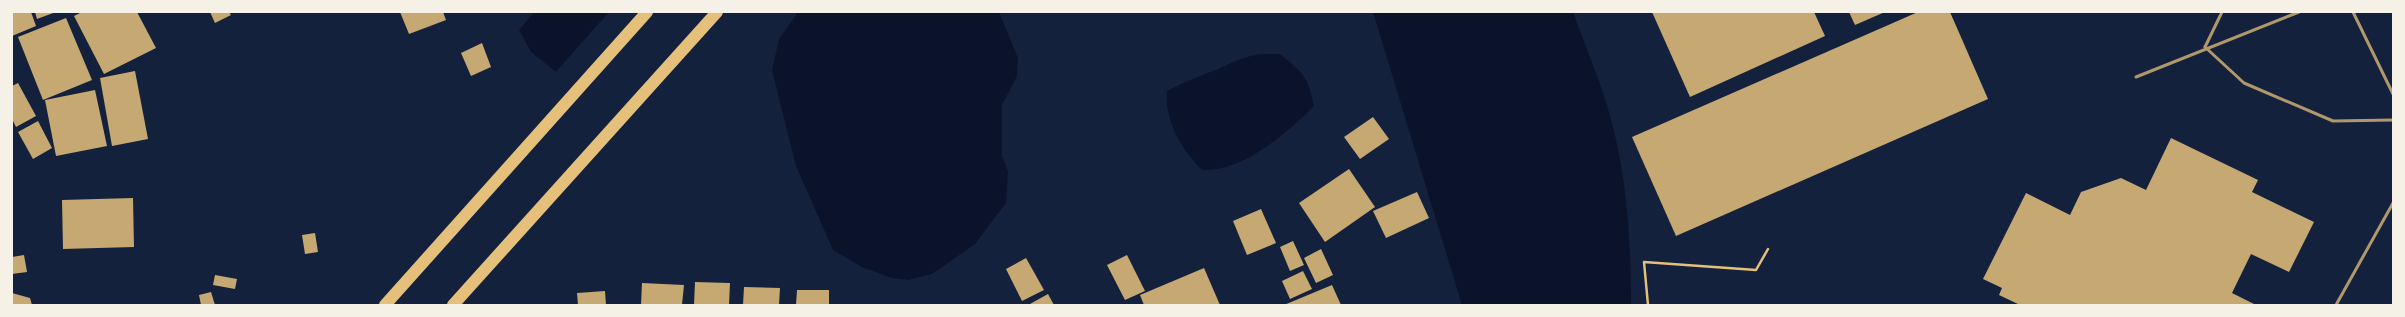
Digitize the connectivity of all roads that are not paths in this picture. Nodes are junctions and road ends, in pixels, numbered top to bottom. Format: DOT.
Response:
graph roads {
  1 [pos="647,12"];
  2 [pos="716,12"];
  3 [pos="2222,12"];
  4 [pos="2299,12"];
  5 [pos="2353,12"];
  6 [pos="2205,47"];
  7 [pos="2136,77"];
  8 [pos="2393,94"];
  9 [pos="2393,120"];
  10 [pos="2393,203"];
  11 [pos="384,305"];
  12 [pos="453,305"];
  13 [pos="2336,305"];
  1 -- 11 [label="highway"];
  2 -- 12 [label="highway"];
  3 -- 6 [label="lane"];
  4 -- 6 [label="lane"];
  5 -- 8 [label="lane"];
  6 -- 7 [label="lane"];
  6 -- 9 [label="lane"];
  10 -- 13 [label="lane"];
}
